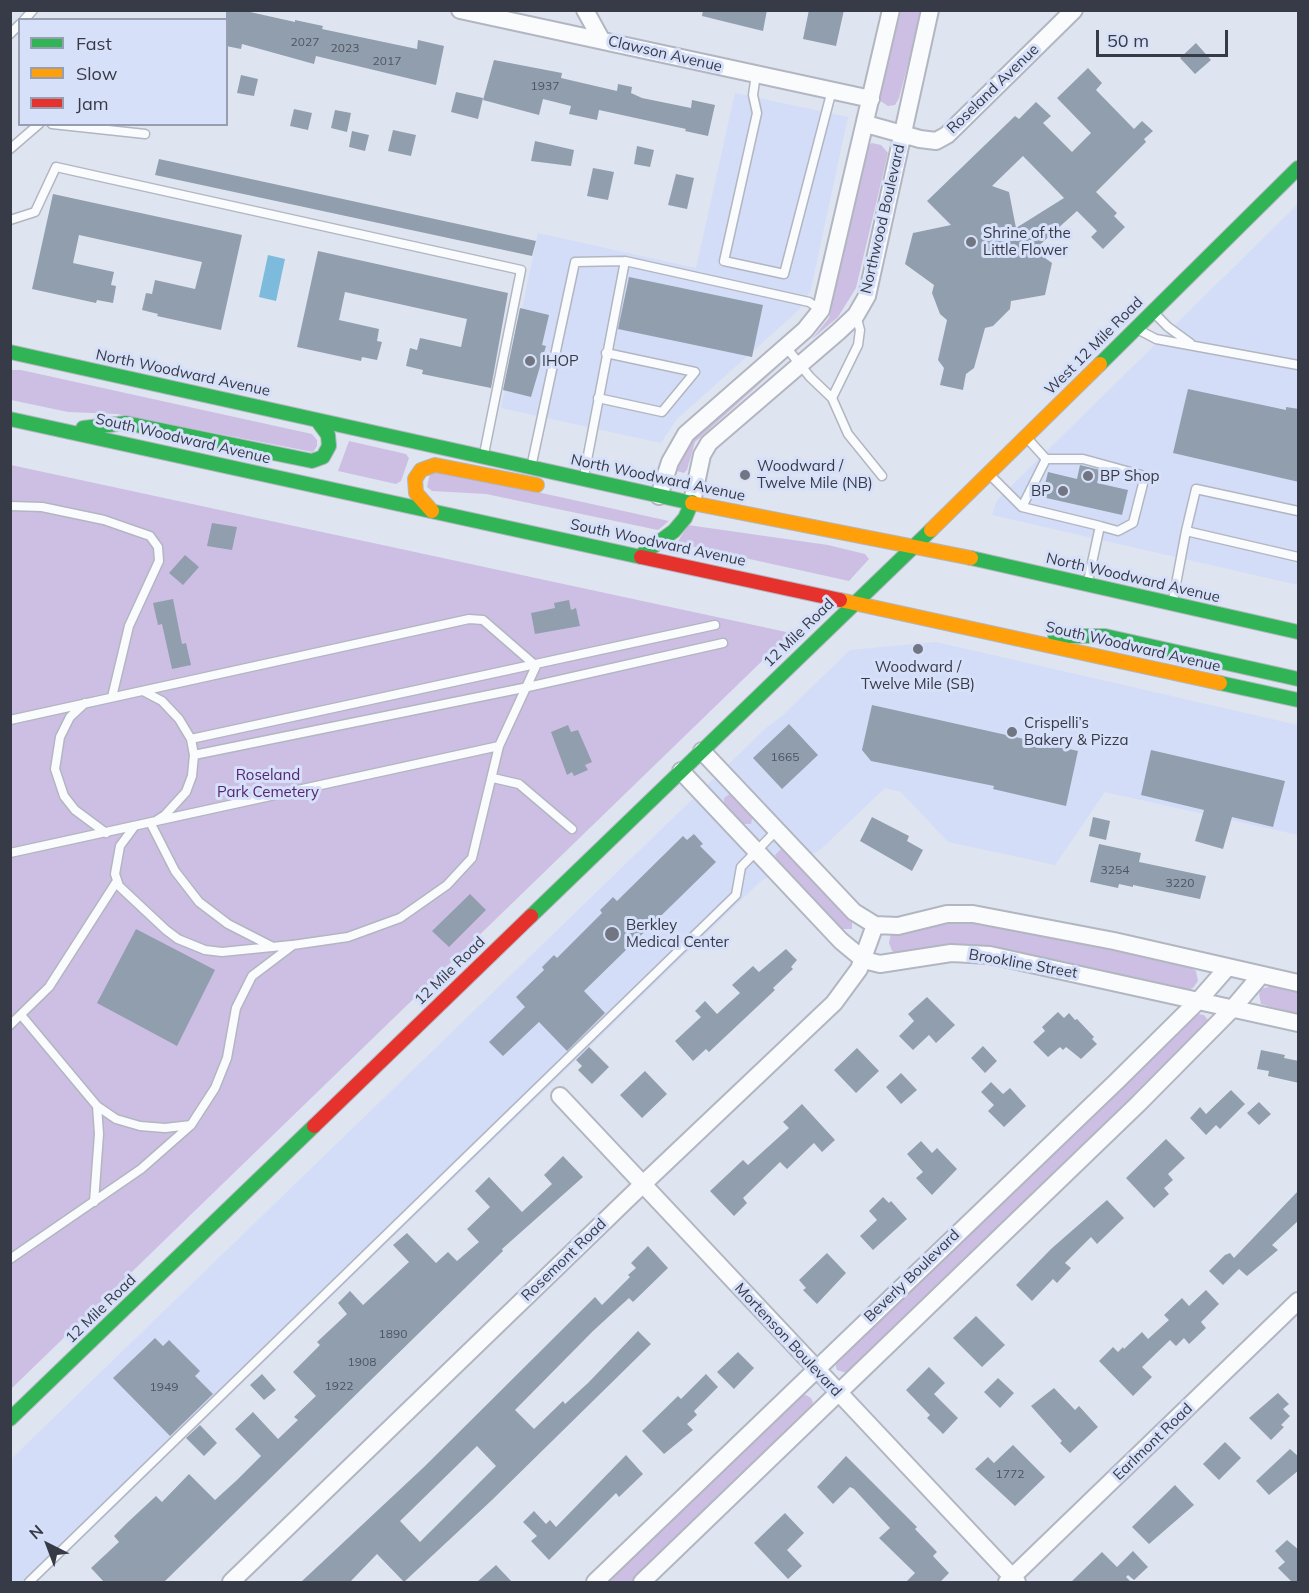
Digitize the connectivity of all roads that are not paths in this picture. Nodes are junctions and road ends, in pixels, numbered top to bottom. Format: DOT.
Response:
graph roads {
  1 [pos="460,10"];
  2 [pos="585,10"];
  3 [pos="891,10"];
  4 [pos="930,10"];
  5 [pos="1074,10"];
  6 [pos="601,39"];
  7 [pos="756,74"];
  8 [pos="832,90"];
  9 [pos="871,99"];
  10 [pos="866,124"];
  11 [pos="37,126"];
  12 [pos="71,126"];
  13 [pos="145,134"];
  14 [pos="902,134"];
  15 [pos="10,148"];
  16 [pos="1299,168"];
  17 [pos="10,220"];
  18 [pos="625,261"];
  19 [pos="821,310"];
  20 [pos="1153,312"];
  21 [pos="856,315"];
  22 [pos="1136,328"];
  23 [pos="1192,345"];
  24 [pos="786,347"];
  25 [pos="10,352"];
  26 [pos="606,353"];
  27 [pos="800,365"];
  28 [pos="1299,365"];
  29 [pos="598,398"];
  30 [pos="832,398"];
  31 [pos="10,419"];
  32 [pos="317,420"];
  33 [pos="71,431"];
  34 [pos="1026,437"];
  35 [pos="484,456"];
  36 [pos="1046,459"];
  37 [pos="531,467"];
  38 [pos="988,473"];
  39 [pos="882,476"];
  40 [pos="583,478"];
  41 [pos="548,487"];
  42 [pos="659,496"];
  43 [pos="604,498"];
  44 [pos="692,502"];
  45 [pos="10,506"];
  46 [pos="1022,507"];
  47 [pos="1299,511"];
  48 [pos="432,512"];
  49 [pos="1100,526"];
  50 [pos="1186,531"];
  51 [pos="912,547"];
  52 [pos="640,556"];
  53 [pos="1299,557"];
  54 [pos="1087,585"];
  55 [pos="855,603"];
  56 [pos="1172,603"];
  57 [pos="715,626"];
  58 [pos="1299,632"];
  59 [pos="1004,636"];
  60 [pos="723,643"];
  61 [pos="536,666"];
  62 [pos="1299,679"];
  63 [pos="528,687"];
  64 [pos="143,691"];
  65 [pos="112,697"];
  66 [pos="1299,700"];
  67 [pos="85,703"];
  68 [pos="10,720"];
  69 [pos="191,739"];
  70 [pos="499,746"];
  71 [pos="702,751"];
  72 [pos="194,755"];
  73 [pos="681,771"];
  74 [pos="493,778"];
  75 [pos="151,824"];
  76 [pos="134,827"];
  77 [pos="572,828"];
  78 [pos="776,831"];
  79 [pos="106,833"];
  80 [pos="757,850"];
  81 [pos="10,853"];
  82 [pos="117,881"];
  83 [pos="875,925"];
  84 [pos="293,945"];
  85 [pos="271,946"];
  86 [pos="864,960"];
  87 [pos="1227,968"];
  88 [pos="1261,975"];
  89 [pos="1299,983"];
  90 [pos="1199,1000"];
  91 [pos="1233,1008"];
  92 [pos="21,1015"];
  93 [pos="1299,1023"];
  94 [pos="10,1025"];
  95 [pos="560,1096"];
  96 [pos="97,1106"];
  97 [pos="191,1125"];
  98 [pos="642,1185"];
  99 [pos="94,1202"];
  100 [pos="10,1259"];
  101 [pos="1299,1300"];
  102 [pos="816,1368"];
  103 [pos="838,1393"];
  104 [pos="10,1419"];
  105 [pos="1012,1581"];
  106 [pos="28,1582"];
  107 [pos="231,1582"];
  108 [pos="595,1582"];
  109 [pos="642,1582"];
  1 -- 6 [label="street, Clawson Avenue"];
  2 -- 6 [label="street"];
  3 -- 9 [label="street"];
  4 -- 14 [label="street, Northwood Boulevard"];
  5 -- 14 [label="street, Roseland Avenue"];
  6 -- 7 [label="street, Clawson Avenue"];
  7 -- 8 [label="street, Clawson Avenue"];
  7 -- 8 [label="lane"];
  8 -- 9 [label="street, Clawson Avenue"];
  9 -- 10 [label="street"];
  10 -- 14 [label="street, Roseland Avenue"];
  10 -- 19 [label="street"];
  11 -- 15 [label="lane"];
  12 -- 13 [label="lane"];
  14 -- 21 [label="street, Northwood Boulevard"];
  16 -- 20 [label="main road, West 12 Mile Road"];
  17 -- 35 [label="lane"];
  18 -- 19 [label="lane"];
  18 -- 26 [label="lane"];
  18 -- 37 [label="lane"];
  19 -- 24 [label="street"];
  20 -- 22 [label="main road, West 12 Mile Road"];
  20 -- 23 [label="lane"];
  21 -- 27 [label="street, Northwood Boulevard"];
  21 -- 30 [label="lane"];
  22 -- 23 [label="lane"];
  22 -- 34 [label="main road, West 12 Mile Road"];
  23 -- 28 [label="lane"];
  24 -- 27 [label="lane"];
  24 -- 42 [label="street"];
  25 -- 32 [label="main road, North Woodward Avenue"];
  26 -- 29 [label="lane"];
  26 -- 29 [label="lane"];
  27 -- 30 [label="lane"];
  27 -- 44 [label="street, Northwood Boulevard"];
  29 -- 40 [label="lane"];
  30 -- 39 [label="lane"];
  31 -- 33 [label="main road, South Woodward Avenue"];
  32 -- 33 [label="main road"];
  32 -- 35 [label="main road, North Woodward Avenue"];
  33 -- 48 [label="main road, South Woodward Avenue"];
  34 -- 36 [label="lane"];
  34 -- 38 [label="main road, West 12 Mile Road"];
  35 -- 37 [label="main road, North Woodward Avenue"];
  36 -- 46 [label="lane"];
  36 -- 49 [label="lane"];
  37 -- 40 [label="main road, North Woodward Avenue"];
  38 -- 46 [label="lane"];
  38 -- 51 [label="main road, West 12 Mile Road"];
  40 -- 42 [label="main road, North Woodward Avenue"];
  41 -- 48 [label="main road"];
  42 -- 43 [label="main road"];
  42 -- 44 [label="main road, North Woodward Avenue"];
  44 -- 51 [label="main road, North Woodward Avenue"];
  44 -- 52 [label="main road"];
  45 -- 65 [label="lane"];
  46 -- 49 [label="lane"];
  47 -- 50 [label="lane"];
  48 -- 52 [label="main road, South Woodward Avenue"];
  49 -- 54 [label="lane"];
  50 -- 53 [label="lane"];
  50 -- 56 [label="lane"];
  51 -- 54 [label="main road, North Woodward Avenue"];
  51 -- 55 [label="main road, 12 Mile Road"];
  52 -- 55 [label="main road, South Woodward Avenue"];
  54 -- 56 [label="main road, North Woodward Avenue"];
  55 -- 59 [label="main road, South Woodward Avenue"];
  55 -- 71 [label="main road, 12 Mile Road"];
  56 -- 58 [label="main road, North Woodward Avenue"];
  57 -- 61 [label="lane"];
  59 -- 62 [label="main road"];
  59 -- 66 [label="main road, South Woodward Avenue"];
  60 -- 63 [label="lane"];
  61 -- 63 [label="lane"];
  61 -- 64 [label="lane"];
  61 -- 69 [label="lane"];
  63 -- 70 [label="lane"];
  63 -- 72 [label="lane"];
  64 -- 65 [label="lane"];
  64 -- 69 [label="lane"];
  65 -- 67 [label="lane"];
  67 -- 68 [label="lane"];
  67 -- 79 [label="lane"];
  69 -- 72 [label="lane"];
  70 -- 74 [label="lane"];
  70 -- 75 [label="lane"];
  71 -- 73 [label="main road, 12 Mile Road"];
  71 -- 78 [label="street"];
  72 -- 75 [label="lane"];
  73 -- 80 [label="street"];
  73 -- 104 [label="main road, 12 Mile Road"];
  74 -- 77 [label="lane"];
  74 -- 84 [label="lane"];
  75 -- 76 [label="lane"];
  75 -- 85 [label="lane"];
  76 -- 79 [label="lane"];
  76 -- 82 [label="lane"];
  78 -- 80 [label="lane"];
  78 -- 83 [label="street"];
  79 -- 81 [label="lane"];
  80 -- 86 [label="street"];
  80 -- 106 [label="lane"];
  82 -- 85 [label="lane"];
  82 -- 92 [label="lane"];
  83 -- 86 [label="street, Rosemont Road"];
  83 -- 87 [label="street"];
  84 -- 85 [label="lane"];
  84 -- 97 [label="lane"];
  86 -- 90 [label="street, Brookline Street"];
  86 -- 98 [label="street, Rosemont Road"];
  87 -- 88 [label="street"];
  87 -- 90 [label="street, Beverly Boulevard"];
  88 -- 89 [label="street"];
  88 -- 91 [label="street"];
  90 -- 91 [label="street, Brookline Street"];
  90 -- 102 [label="street, Beverly Boulevard"];
  91 -- 93 [label="street, Brookline Street"];
  91 -- 103 [label="street"];
  92 -- 94 [label="lane"];
  92 -- 96 [label="lane"];
  95 -- 98 [label="street, Mortenson Boulevard"];
  96 -- 97 [label="lane"];
  96 -- 99 [label="lane"];
  97 -- 99 [label="lane"];
  98 -- 102 [label="street, Mortenson Boulevard"];
  98 -- 107 [label="street, Rosemont Road"];
  99 -- 100 [label="lane"];
  101 -- 105 [label="street, Earlmont Road"];
  102 -- 103 [label="street, Mortenson Boulevard"];
  102 -- 108 [label="street, Beverly Boulevard"];
  103 -- 105 [label="street, Mortenson Boulevard"];
  103 -- 109 [label="street"];
}
